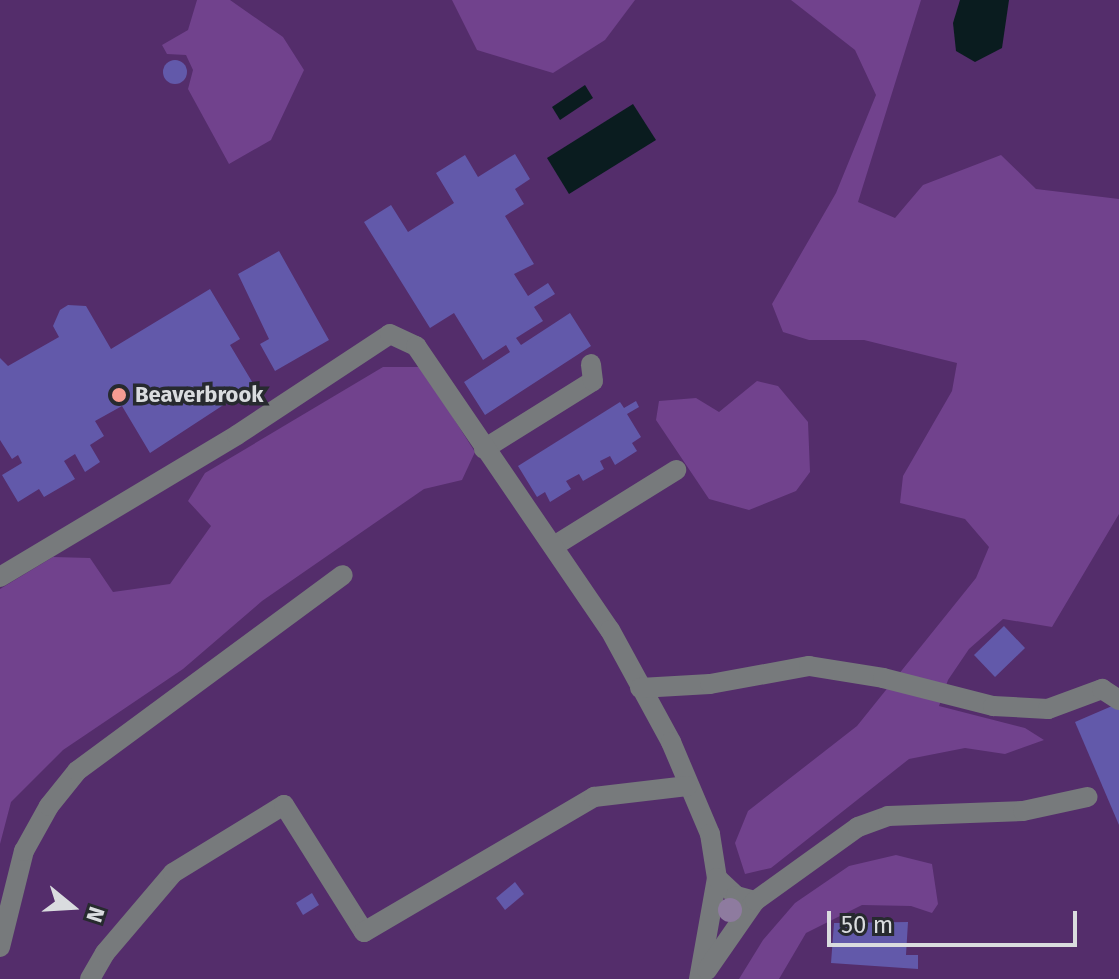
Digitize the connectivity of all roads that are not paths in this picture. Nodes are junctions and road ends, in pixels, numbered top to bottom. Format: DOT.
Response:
graph roads {
  1 [pos="591,364"];
  2 [pos="484,449"];
  3 [pos="676,470"];
  4 [pos="554,546"];
  5 [pos="343,575"];
  6 [pos="0,577"];
  7 [pos="640,688"];
  8 [pos="1119,700"];
  9 [pos="687,786"];
  10 [pos="1087,797"];
  11 [pos="717,878"];
  12 [pos="755,901"];
  13 [pos="0,947"];
  14 [pos="90,979"];
  15 [pos="700,979"];
  1 -- 2 [label="lane"];
  2 -- 4 [label="lane"];
  2 -- 6 [label="lane"];
  3 -- 4 [label="lane"];
  4 -- 7 [label="lane"];
  5 -- 13 [label="lane"];
  7 -- 8 [label="lane"];
  7 -- 9 [label="lane"];
  9 -- 11 [label="lane"];
  9 -- 14 [label="lane"];
  10 -- 12 [label="lane"];
  11 -- 12 [label="lane"];
  11 -- 15 [label="lane"];
  12 -- 15 [label="lane"];
}
